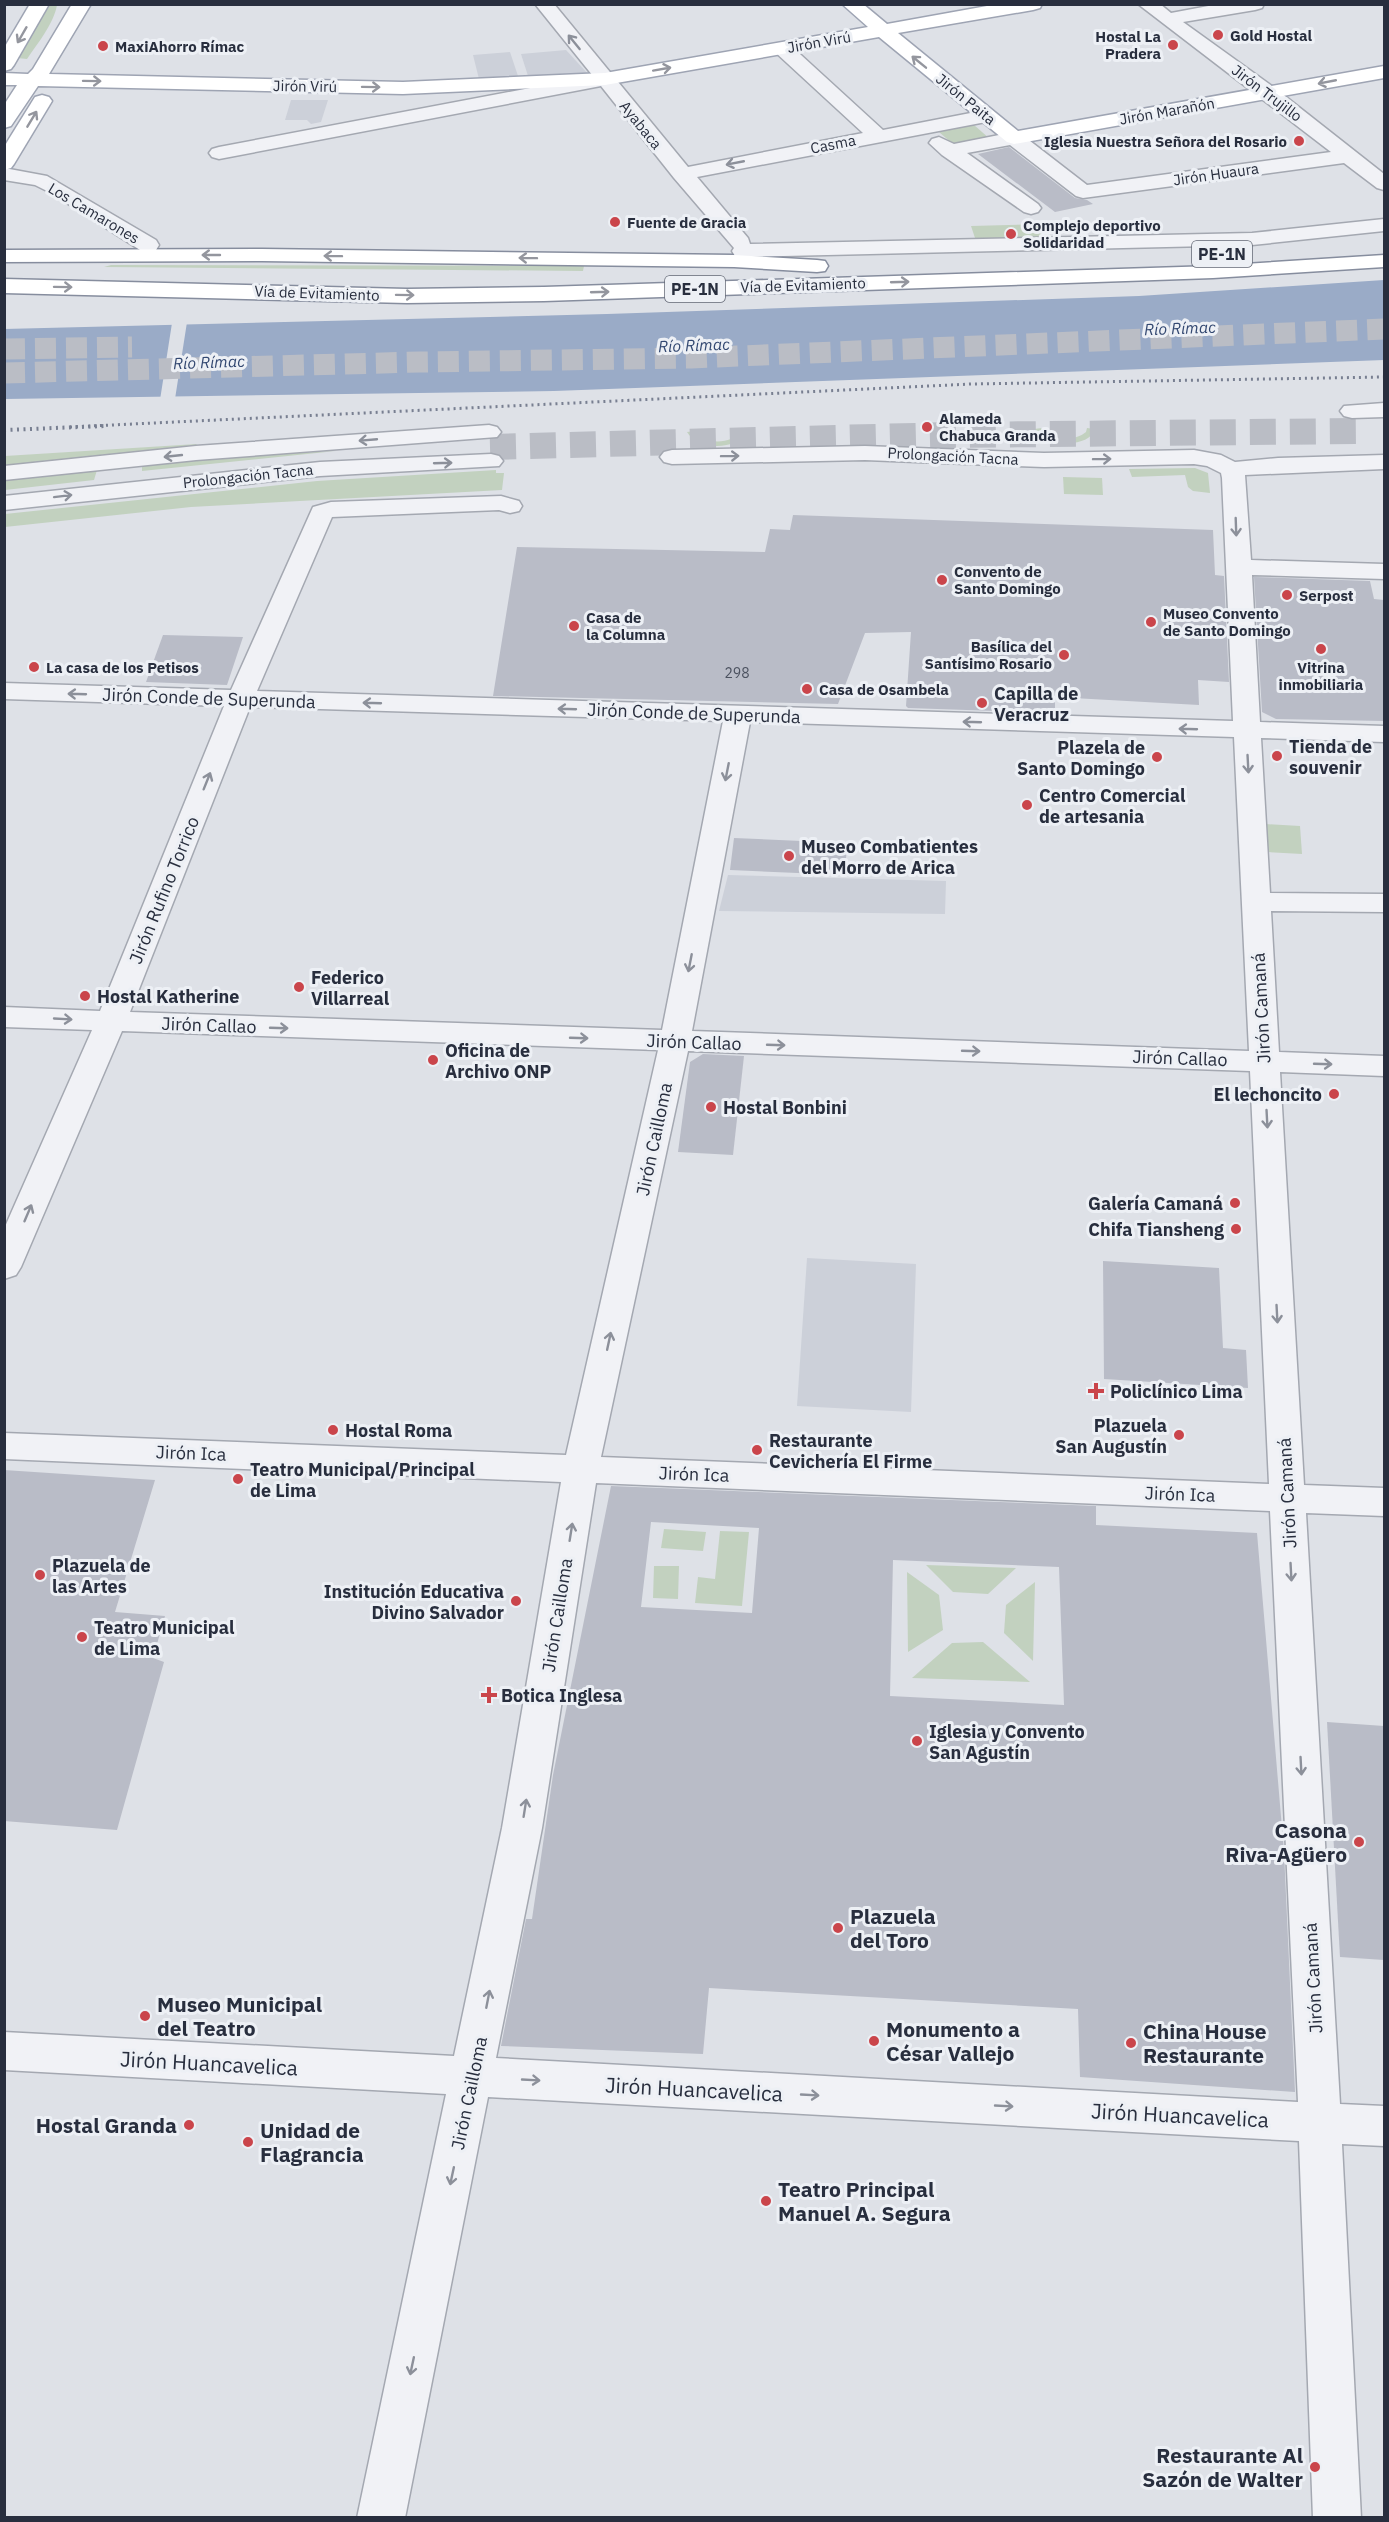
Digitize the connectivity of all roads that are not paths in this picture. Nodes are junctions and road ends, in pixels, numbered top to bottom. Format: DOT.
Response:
graph roads {
  1 [pos="40,4"];
  2 [pos="82,4"];
  3 [pos="544,4"];
  4 [pos="851,4"];
  5 [pos="1033,4"];
  6 [pos="1147,4"];
  7 [pos="1256,4"];
  8 [pos="1167,19"];
  9 [pos="882,31"];
  10 [pos="782,48"];
  11 [pos="4,65"];
  12 [pos="1384,72"];
  13 [pos="4,79"];
  14 [pos="604,79"];
  15 [pos="30,82"];
  16 [pos="1269,93"];
  17 [pos="986,116"];
  18 [pos="4,122"];
  19 [pos="918,128"];
  20 [pos="877,135"];
  21 [pos="1014,138"];
  22 [pos="949,151"];
  23 [pos="219,153"];
  24 [pos="1349,156"];
  25 [pos="4,164"];
  26 [pos="4,174"];
  27 [pos="681,174"];
  28 [pos="1384,184"];
  29 [pos="1083,192"];
  30 [pos="1031,208"];
  31 [pos="1384,225"];
  32 [pos="1384,244"];
  33 [pos="148,246"];
  34 [pos="4,256"];
  35 [pos="1384,261"];
  36 [pos="825,267"];
  37 [pos="4,269"];
  38 [pos="4,286"];
  39 [pos="1384,410"];
  40 [pos="1384,431"];
  41 [pos="489,432"];
  42 [pos="403,437"];
  43 [pos="672,457"];
  44 [pos="491,461"];
  45 [pos="116,462"];
  46 [pos="1384,462"];
  47 [pos="379,465"];
  48 [pos="1232,469"];
  49 [pos="4,473"];
  50 [pos="116,490"];
  51 [pos="4,503"];
  52 [pos="510,506"];
  53 [pos="1238,567"];
  54 [pos="1384,571"];
  55 [pos="4,691"];
  56 [pos="240,699"];
  57 [pos="738,714"];
  58 [pos="1246,730"];
  59 [pos="1384,734"];
  60 [pos="1256,902"];
  61 [pos="1384,903"];
  62 [pos="4,1017"];
  63 [pos="111,1022"];
  64 [pos="675,1041"];
  65 [pos="1264,1061"];
  66 [pos="1384,1066"];
  67 [pos="4,1267"];
  68 [pos="4,1446"];
  69 [pos="581,1469"];
  70 [pos="1287,1497"];
  71 [pos="1384,1502"];
  72 [pos="4,2051"];
  73 [pos="473,2077"];
  74 [pos="1320,2123"];
  75 [pos="1384,2126"];
  76 [pos="381,2517"];
  77 [pos="1337,2517"];
  1 -- 11 [label="main road, one-way"];
  2 -- 15 [label="main road"];
  14 -- 3 [label="street, Ayabaca, one-way"];
  4 -- 9 [label="main road, Jirón Paita"];
  5 -- 9 [label="main road, Jirón Virú"];
  6 -- 8 [label="street, Jirón Trujillo"];
  7 -- 8 [label="street"];
  8 -- 16 [label="street, Jirón Trujillo"];
  9 -- 10 [label="main road, Jirón Virú"];
  17 -- 9 [label="main road, Jirón Paita, one-way"];
  14 -- 10 [label="main road, Jirón Virú, one-way"];
  10 -- 20 [label="street"];
  12 -- 16 [label="main road, Jirón Marañón, one-way"];
  13 -- 15 [label="main road, Jirón Virú"];
  15 -- 14 [label="main road, Jirón Virú, one-way"];
  14 -- 23 [label="street, Jirón Virú"];
  14 -- 27 [label="street, Ayabaca"];
  15 -- 18 [label="main road"];
  25 -- 15 [label="main road, one-way"];
  16 -- 21 [label="main road, Jirón Marañón"];
  16 -- 24 [label="street, Jirón Trujillo"];
  17 -- 19 [label="street, Casma"];
  17 -- 21 [label="main road, Jirón Paita"];
  19 -- 20 [label="street, Casma"];
  19 -- 22 [label="street"];
  20 -- 27 [label="street, Casma, one-way"];
  21 -- 22 [label="street, Jirón Marañón"];
  21 -- 29 [label="street, Jirón Paita"];
  22 -- 30 [label="street"];
  24 -- 28 [label="street, Jirón Trujillo"];
  24 -- 29 [label="street, Jirón Huaura"];
  26 -- 33 [label="street, Los Camarones"];
  27 -- 31 [label="street, Ayabaca"];
  32 -- 36 [label="main road, Vía de Evitamiento / PE-1N"];
  36 -- 34 [label="main road, one-way"];
  38 -- 35 [label="main road, Vía de Evitamiento / PE-1N, one-way"];
  36 -- 37 [label="main road, Vía de Evitamiento / PE-1N"];
  39 -- 40 [label="street"];
  41 -- 42 [label="street, Prolongación Tacna"];
  42 -- 45 [label="street, Prolongación Tacna, one-way"];
  42 -- 47 [label="street"];
  43 -- 48 [label="street, Prolongación Tacna, one-way"];
  47 -- 44 [label="street, Prolongación Tacna, one-way"];
  45 -- 49 [label="street, Prolongación Tacna"];
  45 -- 50 [label="street"];
  46 -- 48 [label="street"];
  47 -- 50 [label="street, Prolongación Tacna"];
  48 -- 53 [label="street, Jirón Camaná, one-way"];
  51 -- 50 [label="street, Prolongación Tacna, one-way"];
  52 -- 56 [label="street, Jirón Rufino Torrico"];
  53 -- 54 [label="street"];
  53 -- 58 [label="street, Jirón Camaná"];
  56 -- 55 [label="street, Jirón Conde de Superunda, one-way"];
  57 -- 56 [label="street, Jirón Conde de Superunda, one-way"];
  63 -- 56 [label="street, Jirón Rufino Torrico, one-way"];
  58 -- 57 [label="street, Jirón Conde de Superunda, one-way"];
  57 -- 64 [label="street, Jirón Cailloma, one-way"];
  58 -- 59 [label="street, Jirón Conde de Superunda"];
  58 -- 60 [label="street, Jirón Camaná, one-way"];
  60 -- 61 [label="street"];
  60 -- 65 [label="street, Jirón Camaná"];
  62 -- 63 [label="street, Jirón Callao, one-way"];
  63 -- 64 [label="street, Jirón Callao, one-way"];
  67 -- 63 [label="street, Jirón Rufino Torrico, one-way"];
  64 -- 65 [label="street, Jirón Callao, one-way"];
  69 -- 64 [label="street, Jirón Cailloma, one-way"];
  65 -- 66 [label="street, Jirón Callao, one-way"];
  65 -- 70 [label="street, Jirón Camaná, one-way"];
  68 -- 69 [label="street, Jirón Ica"];
  69 -- 70 [label="street, Jirón Ica"];
  73 -- 69 [label="street, Jirón Cailloma, one-way"];
  70 -- 71 [label="street, Jirón Ica"];
  70 -- 74 [label="street, Jirón Camaná, one-way"];
  72 -- 73 [label="street, Jirón Huancavelica"];
  73 -- 74 [label="street, Jirón Huancavelica, one-way"];
  73 -- 76 [label="street, Jirón Cailloma, one-way"];
  74 -- 75 [label="street, Jirón Huancavelica"];
  74 -- 77 [label="street, Jirón Camaná"];
}
